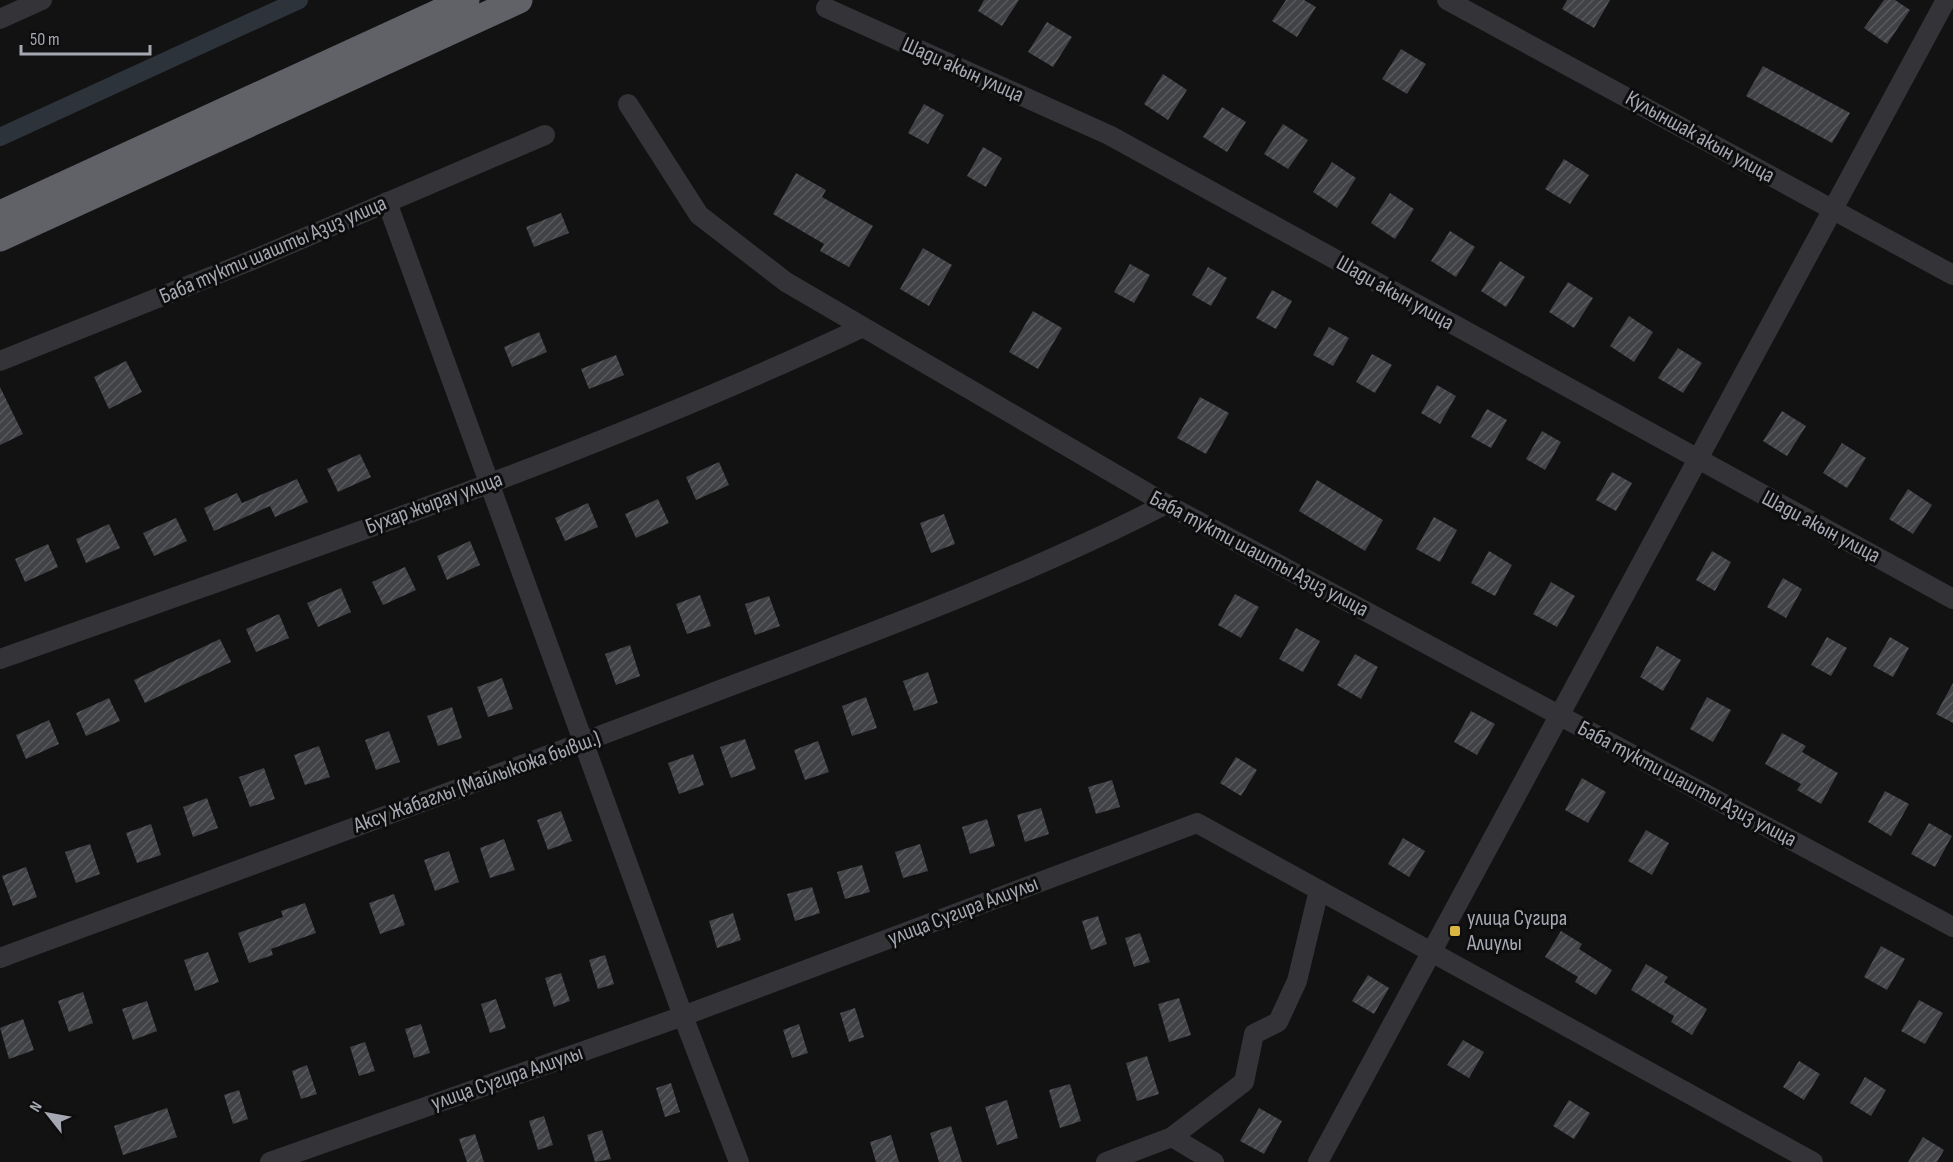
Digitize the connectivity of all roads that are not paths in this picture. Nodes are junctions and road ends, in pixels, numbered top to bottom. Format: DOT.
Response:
graph roads {
  1 [pos="42,0"];
  2 [pos="466,0"];
  3 [pos="519,0"];
  4 [pos="1447,0"];
  5 [pos="1946,0"];
  6 [pos="826,8"];
  7 [pos="0,19"];
  8 [pos="628,104"];
  9 [pos="545,135"];
  10 [pos="387,202"];
  11 [pos="1833,209"];
  12 [pos="0,214"];
  13 [pos="0,238"];
  14 [pos="1953,275"];
  15 [pos="861,328"];
  16 [pos="0,361"];
  17 [pos="1698,460"];
  18 [pos="490,484"];
  19 [pos="1166,504"];
  20 [pos="1953,599"];
  21 [pos="0,659"];
  22 [pos="1559,715"];
  23 [pos="584,742"];
  24 [pos="1318,890"];
  25 [pos="1953,927"];
  26 [pos="1431,952"];
  27 [pos="0,958"];
  28 [pos="683,1016"];
  29 [pos="1172,1137"];
  30 [pos="270,1162"];
  31 [pos="740,1162"];
  32 [pos="1106,1162"];
  33 [pos="1214,1162"];
  34 [pos="1317,1162"];
  35 [pos="1813,1162"];
  1 -- 7 [label="street"];
  2 -- 12 [label="highway"];
  3 -- 13 [label="highway"];
  4 -- 11 [label="street, Кулыншак акын улица"];
  5 -- 11 [label="street"];
  6 -- 17 [label="street, Шади акын улица"];
  8 -- 15 [label="street, Баба тукти шашты Азиз улица"];
  9 -- 10 [label="street, Баба тукти шашты Азиз улица"];
  10 -- 16 [label="street, Баба тукти шашты Азиз улица"];
  10 -- 18 [label="street"];
  11 -- 14 [label="street, Кулыншак акын улица"];
  11 -- 17 [label="street"];
  15 -- 18 [label="street, Бухар жырау улица"];
  15 -- 19 [label="street, Баба тукти шашты Азиз улица"];
  17 -- 20 [label="street, Шади акын улица"];
  17 -- 22 [label="street"];
  18 -- 21 [label="street, Бухар жырау улица"];
  18 -- 23 [label="street"];
  19 -- 22 [label="street, Баба тукти шашты Азиз улица"];
  19 -- 23 [label="street, Аксу Жабаглы (Майлыкожа бывш.)"];
  22 -- 25 [label="street, Баба тукти шашты Азиз улица"];
  22 -- 26 [label="street"];
  23 -- 27 [label="street, Аксу Жабаглы (Майлыкожа бывш.)"];
  23 -- 28 [label="street"];
  24 -- 26 [label="street, улица Сугира Алиулы"];
  24 -- 28 [label="street, улица Сугира Алиулы"];
  24 -- 29 [label="street"];
  26 -- 34 [label="street"];
  26 -- 35 [label="street, улица Сугира Алиулы"];
  28 -- 30 [label="street, улица Сугира Алиулы"];
  28 -- 31 [label="street"];
  29 -- 32 [label="street"];
  29 -- 33 [label="street"];
}
